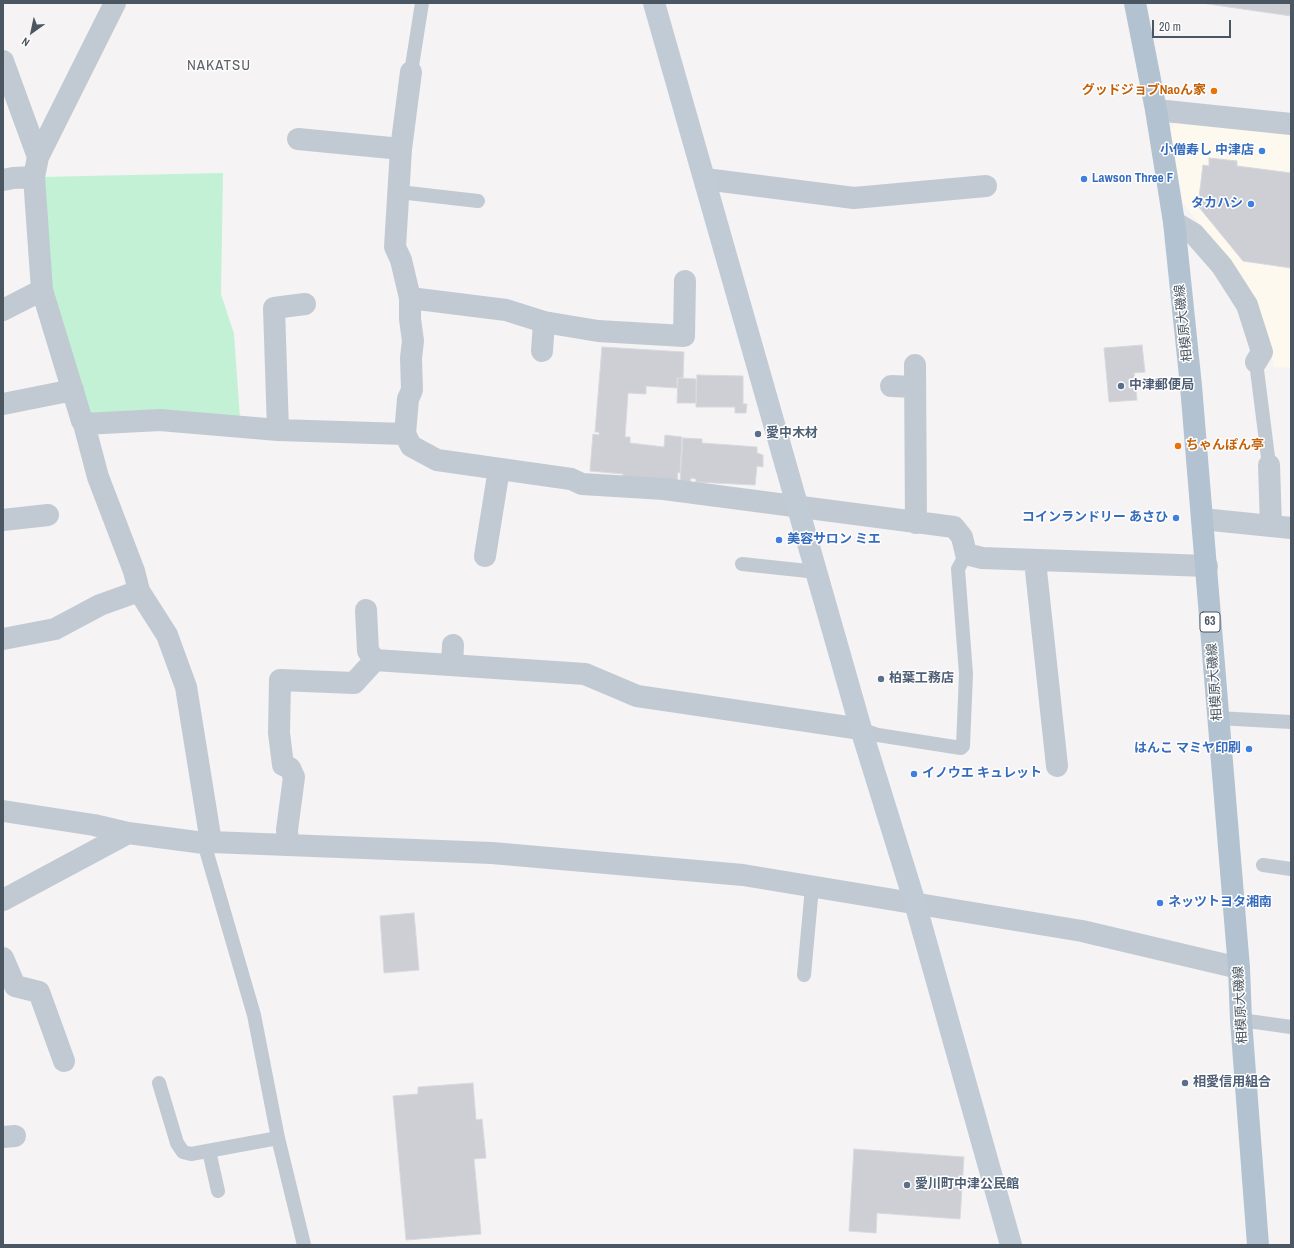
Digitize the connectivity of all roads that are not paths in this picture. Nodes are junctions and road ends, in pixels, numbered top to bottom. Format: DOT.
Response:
graph roads {
  1 [pos="114,3"];
  2 [pos="422,3"];
  3 [pos="654,3"];
  4 [pos="1135,3"];
  5 [pos="3,61"];
  6 [pos="411,72"];
  7 [pos="7,88"];
  8 [pos="1156,110"];
  9 [pos="1291,124"];
  10 [pos="298,139"];
  11 [pos="401,148"];
  12 [pos="36,167"];
  13 [pos="705,179"];
  14 [pos="3,180"];
  15 [pos="986,186"];
  16 [pos="399,192"];
  17 [pos="478,201"];
  18 [pos="1174,222"];
  19 [pos="685,281"];
  20 [pos="42,290"];
  21 [pos="410,298"];
  22 [pos="305,304"];
  23 [pos="3,310"];
  24 [pos="544,322"];
  25 [pos="542,351"];
  26 [pos="1256,362"];
  27 [pos="915,365"];
  28 [pos="891,386"];
  29 [pos="915,387"];
  30 [pos="73,390"];
  31 [pos="3,404"];
  32 [pos="84,424"];
  33 [pos="278,430"];
  34 [pos="405,434"];
  35 [pos="1269,465"];
  36 [pos="499,469"];
  37 [pos="799,506"];
  38 [pos="48,515"];
  39 [pos="1202,519"];
  40 [pos="3,520"];
  41 [pos="916,523"];
  42 [pos="1281,527"];
  43 [pos="966,554"];
  44 [pos="485,556"];
  45 [pos="1035,561"];
  46 [pos="742,564"];
  47 [pos="1206,566"];
  48 [pos="817,572"];
  49 [pos="139,591"];
  50 [pos="366,610"];
  51 [pos="3,640"];
  52 [pos="375,660"];
  53 [pos="1217,718"];
  54 [pos="1291,722"];
  55 [pos="862,729"];
  56 [pos="1057,766"];
  57 [pos="3,811"];
  58 [pos="128,833"];
  59 [pos="207,843"];
  60 [pos="288,845"];
  61 [pos="1263,865"];
  62 [pos="1291,869"];
  63 [pos="812,887"];
  64 [pos="3,900"];
  65 [pos="914,903"];
  66 [pos="3,958"];
  67 [pos="1239,968"];
  68 [pos="804,975"];
  69 [pos="1241,1020"];
  70 [pos="1291,1027"];
  71 [pos="54,1049"];
  72 [pos="159,1083"];
  73 [pos="278,1138"];
  74 [pos="209,1151"];
  75 [pos="218,1190"];
  76 [pos="304,1245"];
  77 [pos="1011,1245"];
  78 [pos="1258,1245"];
  1 -- 12 [label="street"];
  2 -- 6 [label="lane"];
  3 -- 13 [label="street"];
  4 -- 8 [label="main road, 相模原大磯線 / 63"];
  5 -- 7 [label="street"];
  6 -- 11 [label="street"];
  7 -- 12 [label="street"];
  8 -- 9 [label="street"];
  8 -- 18 [label="main road, 相模原大磯線 / 63"];
  10 -- 11 [label="street"];
  11 -- 16 [label="street"];
  12 -- 14 [label="street"];
  12 -- 20 [label="street"];
  13 -- 15 [label="street"];
  13 -- 37 [label="street"];
  16 -- 17 [label="lane"];
  16 -- 21 [label="street"];
  18 -- 26 [label="street"];
  18 -- 39 [label="main road, 相模原大磯線 / 63"];
  19 -- 24 [label="street"];
  20 -- 23 [label="street"];
  20 -- 30 [label="street"];
  21 -- 24 [label="street"];
  21 -- 34 [label="street"];
  22 -- 33 [label="street"];
  24 -- 25 [label="street"];
  26 -- 35 [label="lane"];
  27 -- 29 [label="street"];
  28 -- 29 [label="street"];
  29 -- 41 [label="street"];
  30 -- 31 [label="street"];
  30 -- 32 [label="street"];
  32 -- 33 [label="street"];
  32 -- 49 [label="street"];
  33 -- 34 [label="street"];
  34 -- 36 [label="street"];
  35 -- 42 [label="street"];
  36 -- 37 [label="street"];
  36 -- 44 [label="street"];
  37 -- 41 [label="street"];
  37 -- 48 [label="street"];
  38 -- 40 [label="street"];
  39 -- 42 [label="street"];
  39 -- 47 [label="main road, 相模原大磯線 / 63"];
  41 -- 43 [label="street"];
  43 -- 45 [label="street"];
  43 -- 55 [label="lane"];
  45 -- 47 [label="street"];
  45 -- 56 [label="street"];
  46 -- 48 [label="lane"];
  47 -- 53 [label="main road, 相模原大磯線 / 63"];
  48 -- 55 [label="street"];
  49 -- 51 [label="street"];
  49 -- 59 [label="street"];
  50 -- 52 [label="street"];
  52 -- 55 [label="street"];
  52 -- 60 [label="street"];
  53 -- 54 [label="lane"];
  53 -- 67 [label="main road, 相模原大磯線 / 63"];
  55 -- 65 [label="street"];
  57 -- 58 [label="street"];
  58 -- 59 [label="street"];
  58 -- 64 [label="street"];
  59 -- 60 [label="street"];
  59 -- 73 [label="lane"];
  60 -- 63 [label="street"];
  61 -- 62 [label="lane"];
  63 -- 65 [label="street"];
  63 -- 68 [label="lane"];
  65 -- 67 [label="street"];
  65 -- 77 [label="street"];
  66 -- 71 [label="street"];
  67 -- 69 [label="main road, 相模原大磯線 / 63"];
  69 -- 70 [label="lane"];
  69 -- 78 [label="main road, 相模原大磯線 / 63"];
  72 -- 74 [label="lane"];
  73 -- 74 [label="lane"];
  73 -- 76 [label="lane"];
  74 -- 75 [label="lane"];
}
